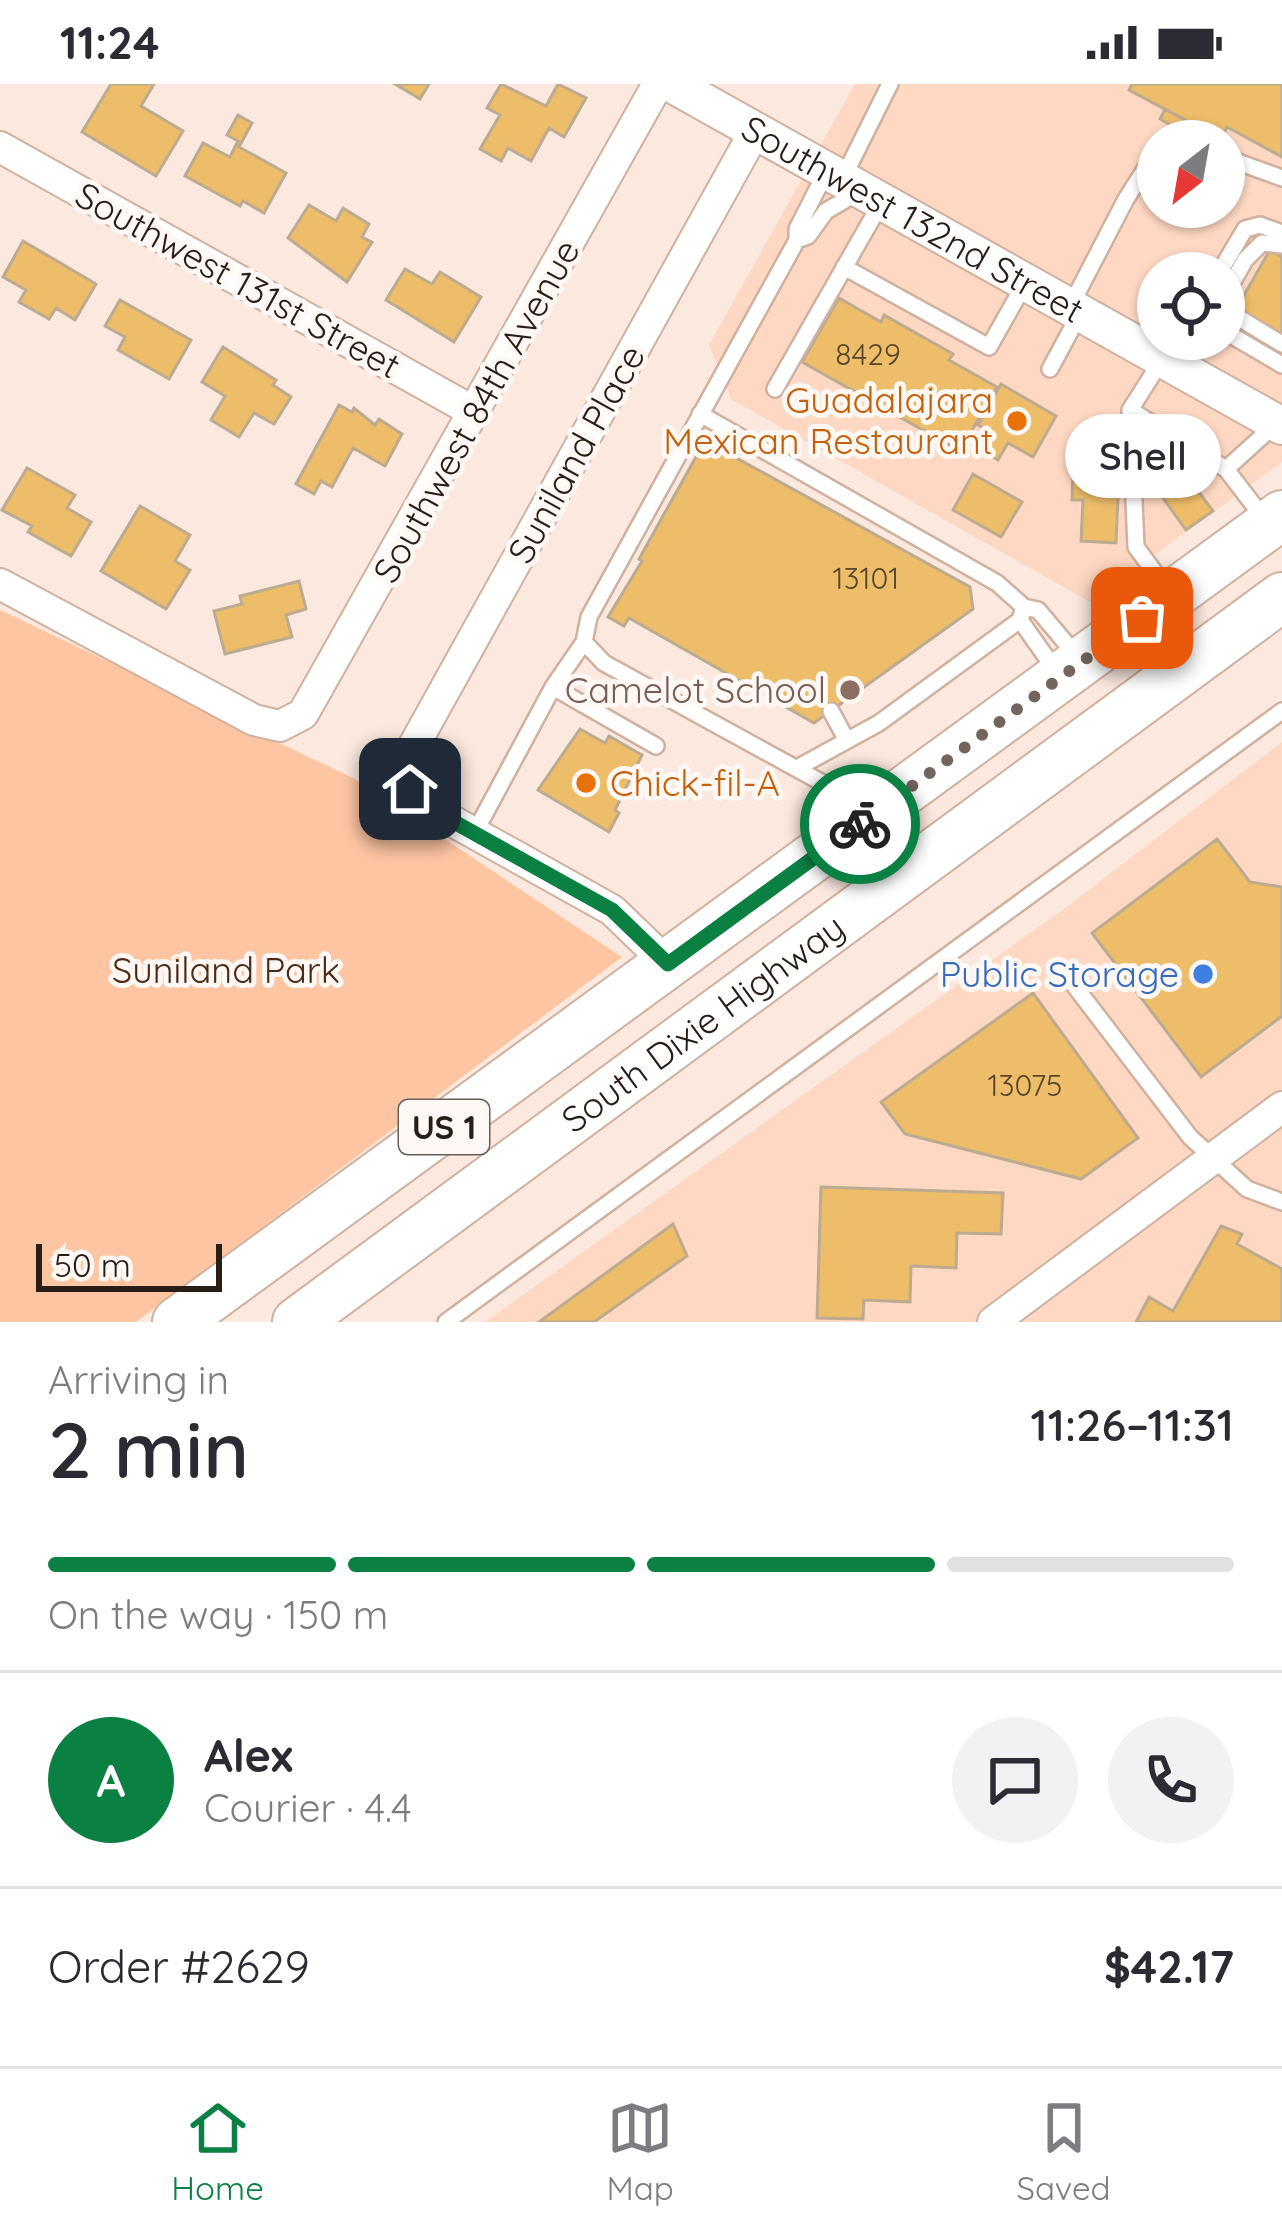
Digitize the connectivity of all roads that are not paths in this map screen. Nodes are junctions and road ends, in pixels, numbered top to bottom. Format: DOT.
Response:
graph roads {
  1 [pos="658,84"];
  2 [pos="672,84"];
  3 [pos="890,84"];
  4 [pos="755,131"];
  5 [pos="0,147"];
  6 [pos="1245,165"];
  7 [pos="1282,178"];
  8 [pos="1137,182"];
  9 [pos="852,186"];
  10 [pos="1282,233"];
  11 [pos="797,240"];
  12 [pos="1282,245"];
  13 [pos="1232,252"];
  14 [pos="1245,262"];
  15 [pos="844,267"];
  16 [pos="1025,282"];
  17 [pos="1075,310"];
  18 [pos="1245,322"];
  19 [pos="1137,335"];
  20 [pos="1245,343"];
  21 [pos="1282,344"];
  22 [pos="1164,360"];
  23 [pos="1188,360"];
  24 [pos="1282,365"];
  25 [pos="1050,369"];
  26 [pos="775,389"];
  27 [pos="1130,410"];
  28 [pos="476,413"];
  29 [pos="700,414"];
  30 [pos="1280,424"];
  31 [pos="1226,469"];
  32 [pos="1275,519"];
  33 [pos="0,584"];
  34 [pos="1173,596"];
  35 [pos="1282,597"];
  36 [pos="1022,614"];
  37 [pos="584,643"];
  38 [pos="1071,670"];
  39 [pos="553,687"];
  40 [pos="831,711"];
  41 [pos="1282,711"];
  42 [pos="846,739"];
  43 [pos="656,746"];
  44 [pos="797,768"];
  45 [pos="876,812"];
  46 [pos="475,832"];
  47 [pos="668,964"];
  48 [pos="1064,972"];
  49 [pos="710,1021"];
  50 [pos="1282,1107"];
  51 [pos="1214,1157"];
  52 [pos="1282,1202"];
  53 [pos="177,1322"];
  54 [pos="297,1322"];
  55 [pos="446,1322"];
  56 [pos="993,1322"];
  1 -- 28 [label="street, Southwest 84th Avenue"];
  2 -- 4 [label="street, Southwest 132nd Street"];
  3 -- 9 [label="lane"];
  4 -- 9 [label="street, Southwest 132nd Street"];
  4 -- 46 [label="street, Suniland Place"];
  5 -- 28 [label="street, Southwest 131st Street"];
  6 -- 7 [label="lane"];
  8 -- 17 [label="lane"];
  9 -- 11 [label="lane"];
  9 -- 11 [label="lane"];
  9 -- 15 [label="lane"];
  9 -- 16 [label="street, Southwest 132nd Street"];
  10 -- 13 [label="lane"];
  11 -- 29 [label="lane"];
  12 -- 14 [label="lane"];
  15 -- 16 [label="lane"];
  15 -- 26 [label="lane"];
  16 -- 17 [label="street, Southwest 132nd Street"];
  17 -- 19 [label="street, Southwest 132nd Street"];
  17 -- 25 [label="lane"];
  18 -- 21 [label="lane"];
  20 -- 24 [label="lane"];
  22 -- 27 [label="lane"];
  23 -- 30 [label="street, Southwest 132nd Street"];
  27 -- 31 [label="lane"];
  27 -- 34 [label="lane"];
  28 -- 33 [label="street, Southwest 84th Avenue"];
  29 -- 36 [label="lane"];
  29 -- 37 [label="lane"];
  30 -- 31 [label="lane"];
  31 -- 32 [label="lane"];
  32 -- 34 [label="highway, South Dixie Highway / US 1"];
  34 -- 38 [label="highway, South Dixie Highway / US 1"];
  35 -- 49 [label="highway, South Dixie Highway / US 1"];
  36 -- 38 [label="lane"];
  36 -- 38 [label="lane"];
  36 -- 42 [label="lane"];
  37 -- 39 [label="lane"];
  37 -- 44 [label="lane"];
  38 -- 45 [label="highway, South Dixie Highway / US 1"];
  39 -- 43 [label="lane"];
  39 -- 46 [label="lane"];
  40 -- 42 [label="lane"];
  41 -- 55 [label="lane"];
  42 -- 44 [label="lane"];
  44 -- 45 [label="lane"];
  45 -- 47 [label="highway, South Dixie Highway / US 1"];
  46 -- 47 [label="street"];
  47 -- 49 [label="highway"];
  47 -- 53 [label="highway, South Dixie Highway / US 1"];
  48 -- 51 [label="lane"];
  49 -- 54 [label="highway, South Dixie Highway / US 1"];
  50 -- 51 [label="street"];
  51 -- 52 [label="lane"];
  51 -- 56 [label="street"];
}
